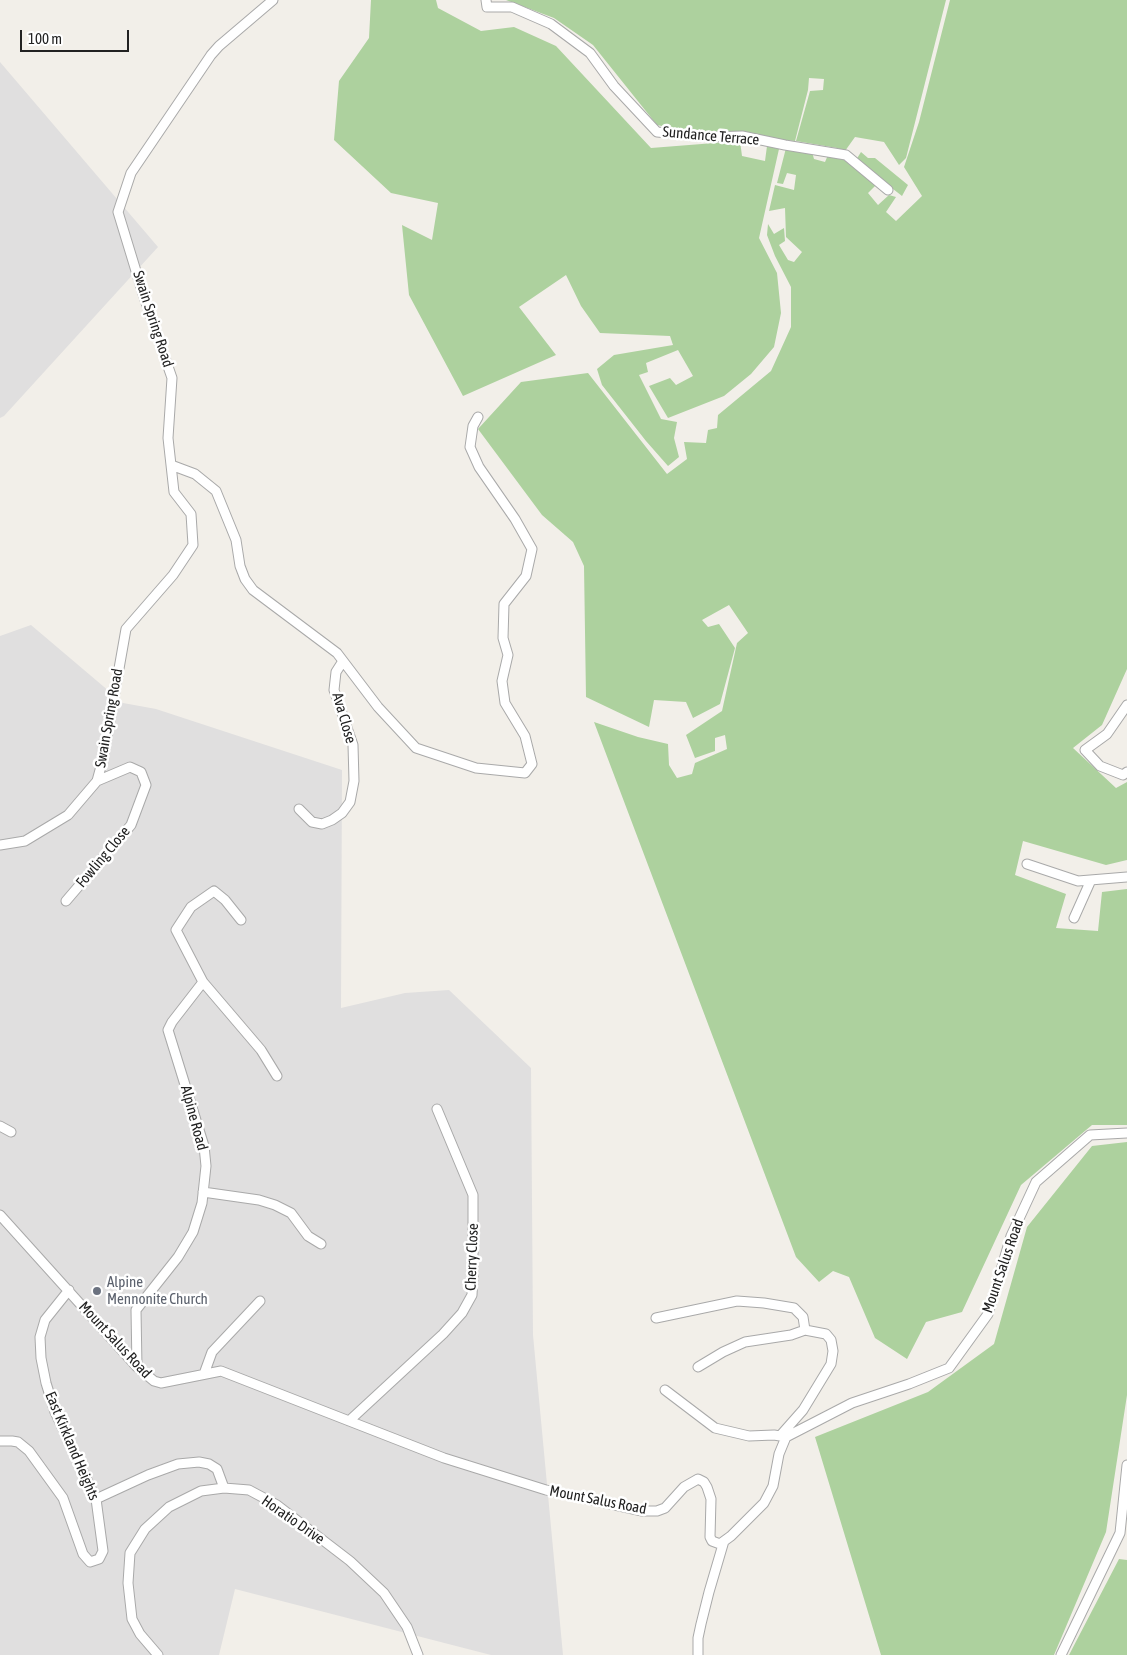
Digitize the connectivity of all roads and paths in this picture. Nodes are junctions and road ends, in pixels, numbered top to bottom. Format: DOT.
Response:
graph roads {
  1 [pos="273,0"];
  2 [pos="486,0"];
  3 [pos="888,190"];
  4 [pos="478,417"];
  5 [pos="171,465"];
  6 [pos="343,661"];
  7 [pos="1127,705"];
  8 [pos="1127,772"];
  9 [pos="97,781"];
  10 [pos="299,809"];
  11 [pos="0,845"];
  12 [pos="1027,864"];
  13 [pos="1127,877"];
  14 [pos="1091,880"];
  15 [pos="66,901"];
  16 [pos="1074,918"];
  17 [pos="241,920"];
  18 [pos="203,982"];
  19 [pos="277,1076"];
  20 [pos="437,1109"];
  21 [pos="0,1126"];
  22 [pos="11,1132"];
  23 [pos="1127,1133"];
  24 [pos="203,1192"];
  25 [pos="0,1216"];
  26 [pos="321,1244"];
  27 [pos="69,1290"];
  28 [pos="260,1300"];
  29 [pos="656,1318"];
  30 [pos="805,1330"];
  31 [pos="137,1367"];
  32 [pos="698,1367"];
  33 [pos="204,1374"];
  34 [pos="665,1390"];
  35 [pos="349,1421"];
  36 [pos="783,1436"];
  37 [pos="0,1441"];
  38 [pos="1127,1465"];
  39 [pos="224,1488"];
  40 [pos="96,1499"];
  41 [pos="724,1541"];
  42 [pos="158,1655"];
  43 [pos="418,1655"];
  44 [pos="698,1655"];
  45 [pos="1061,1655"];
  1 -- 5 [label="street, Swain Spring Road"];
  2 -- 3 [label="street, Sundance Terrace"];
  4 -- 6 [label="street"];
  5 -- 6 [label="street"];
  5 -- 9 [label="street, Swain Spring Road"];
  6 -- 10 [label="street, Ava Close"];
  7 -- 8 [label="street"];
  9 -- 11 [label="street, Swain Spring Road"];
  9 -- 15 [label="street, Fowling Close"];
  12 -- 14 [label="street"];
  13 -- 14 [label="street"];
  14 -- 16 [label="street"];
  17 -- 18 [label="street"];
  18 -- 19 [label="street"];
  18 -- 24 [label="street, Alpine Road"];
  20 -- 35 [label="street, Cherry Close"];
  21 -- 22 [label="street"];
  23 -- 36 [label="street, Mount Salus Road"];
  24 -- 26 [label="street"];
  24 -- 31 [label="street, Alpine Road"];
  25 -- 27 [label="street, Mount Salus Road"];
  27 -- 31 [label="street, Mount Salus Road"];
  27 -- 40 [label="street, East Kirkland Heights"];
  28 -- 33 [label="street"];
  29 -- 30 [label="street"];
  30 -- 32 [label="street"];
  30 -- 36 [label="street"];
  31 -- 33 [label="street, Mount Salus Road"];
  33 -- 35 [label="street, Mount Salus Road"];
  34 -- 36 [label="street"];
  35 -- 41 [label="street, Mount Salus Road"];
  36 -- 41 [label="street"];
  37 -- 40 [label="street, East Kirkland Heights"];
  38 -- 45 [label="street"];
  39 -- 40 [label="street"];
  39 -- 42 [label="street, Horatio Drive"];
  39 -- 43 [label="street, Horatio Drive"];
  41 -- 44 [label="street"];
}
